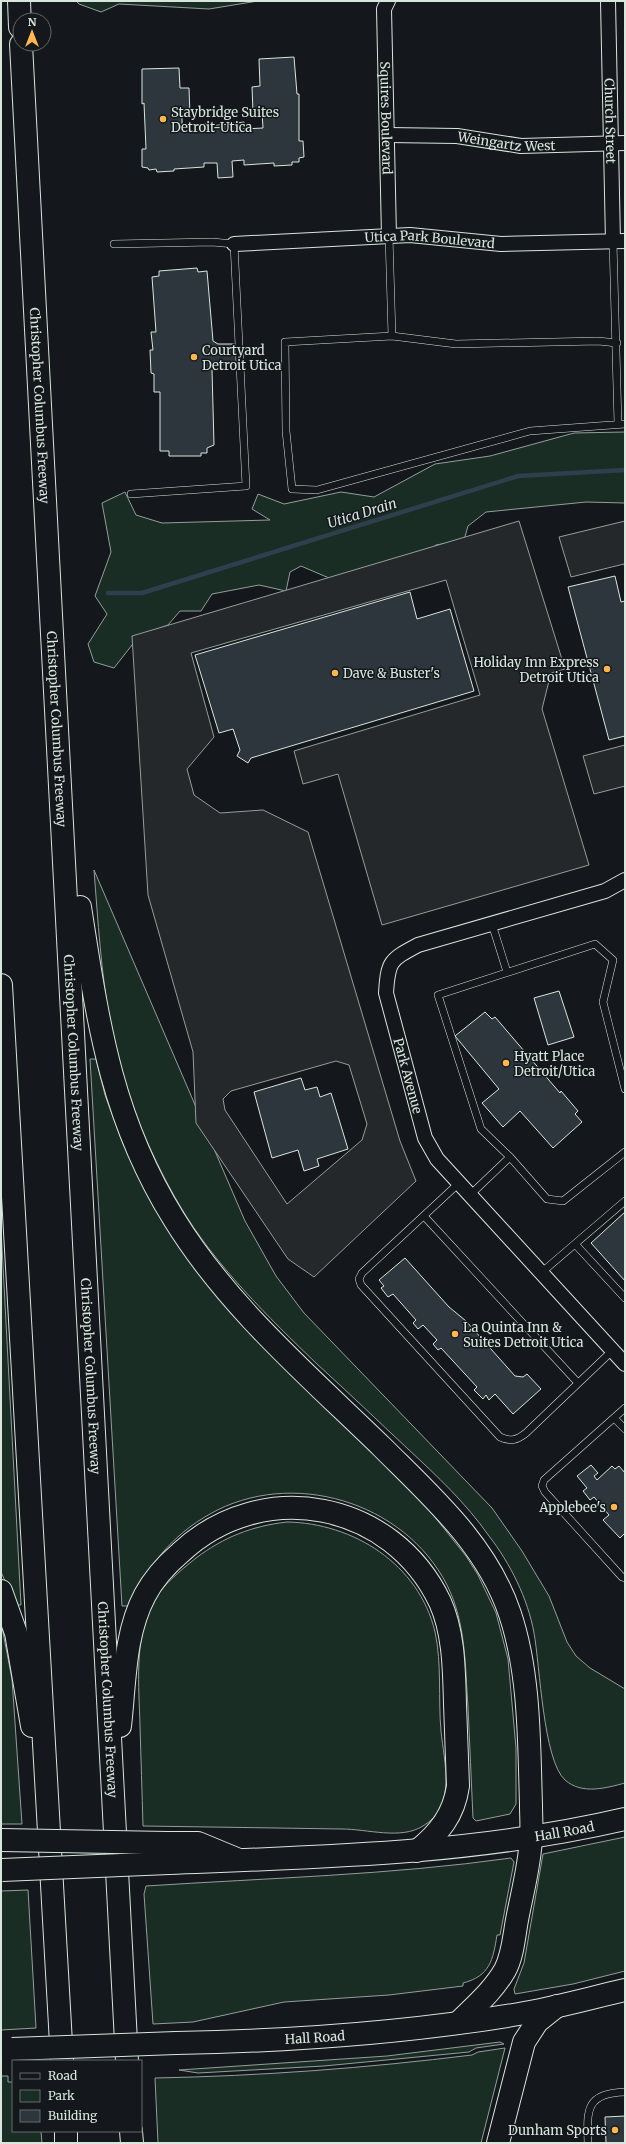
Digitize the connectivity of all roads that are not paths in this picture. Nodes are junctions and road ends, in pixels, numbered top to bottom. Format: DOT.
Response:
graph roads {
  1 [pos="19,1"];
  2 [pos="388,1"];
  3 [pos="608,1"];
  4 [pos="19,12"];
  5 [pos="21,52"];
  6 [pos="388,135"];
  7 [pos="618,143"];
  8 [pos="389,236"];
  9 [pos="619,241"];
  10 [pos="114,244"];
  11 [pos="234,244"];
  12 [pos="392,336"];
  13 [pos="617,343"];
  14 [pos="621,424"];
  15 [pos="131,494"];
  16 [pos="61,791"];
  17 [pos="625,880"];
  18 [pos="492,924"];
  19 [pos="507,972"];
  20 [pos="1,985"];
  21 [pos="625,1089"];
  22 [pos="625,1152"];
  23 [pos="510,1157"];
  24 [pos="459,1183"];
  25 [pos="470,1195"];
  26 [pos="625,1201"];
  27 [pos="424,1216"];
  28 [pos="575,1244"];
  29 [pos="541,1273"];
  30 [pos="625,1298"];
  31 [pos="613,1350"];
  32 [pos="625,1364"];
  33 [pos="578,1383"];
  34 [pos="625,1408"];
  35 [pos="614,1418"];
  36 [pos="625,1429"];
  37 [pos="625,1578"];
  38 [pos="1,1591"];
  39 [pos="113,1788"];
  40 [pos="49,1817"];
  41 [pos="625,1819"];
  42 [pos="531,1838"];
  43 [pos="1,1840"];
  44 [pos="417,1851"];
  45 [pos="169,1853"];
  46 [pos="2,1870"];
  47 [pos="625,1990"];
  48 [pos="557,2006"];
  49 [pos="458,2022"];
  50 [pos="6,2049"];
  51 [pos="62,2060"];
  52 [pos="127,2060"];
  53 [pos="625,2092"];
  54 [pos="66,2132"];
  55 [pos="131,2132"];
  56 [pos="66,2143"];
  57 [pos="132,2143"];
  58 [pos="498,2143"];
  59 [pos="588,2143"];
  1 -- 4 [label="highway"];
  2 -- 6 [label="street, Squires Boulevard"];
  3 -- 7 [label="street, Church Street"];
  5 -- 16 [label="highway, Christopher Columbus Freeway"];
  6 -- 7 [label="street, Weingartz West"];
  6 -- 8 [label="street, Squires Boulevard"];
  7 -- 9 [label="street, Church Street"];
  8 -- 9 [label="street, Utica Park Boulevard"];
  8 -- 11 [label="street, Utica Park Boulevard"];
  8 -- 12 [label="lane"];
  9 -- 13 [label="lane"];
  10 -- 11 [label="lane"];
  11 -- 15 [label="lane"];
  12 -- 13 [label="lane"];
  12 -- 14 [label="lane"];
  13 -- 14 [label="lane"];
  16 -- 39 [label="highway, Christopher Columbus Freeway"];
  16 -- 42 [label="highway"];
  17 -- 18 [label="street, Park Avenue"];
  18 -- 19 [label="lane"];
  18 -- 24 [label="street, Park Avenue"];
  19 -- 21 [label="lane"];
  19 -- 23 [label="lane"];
  20 -- 40 [label="highway"];
  22 -- 23 [label="lane"];
  23 -- 25 [label="lane"];
  24 -- 25 [label="street, Park Avenue"];
  24 -- 27 [label="lane"];
  25 -- 29 [label="street, Park Avenue"];
  26 -- 28 [label="lane"];
  27 -- 33 [label="lane"];
  27 -- 33 [label="lane"];
  28 -- 29 [label="lane"];
  28 -- 30 [label="lane"];
  29 -- 31 [label="street, Park Avenue"];
  31 -- 32 [label="street, Park Avenue"];
  31 -- 33 [label="lane"];
  34 -- 35 [label="lane"];
  35 -- 36 [label="lane"];
  35 -- 37 [label="lane"];
  38 -- 40 [label="highway"];
  39 -- 44 [label="highway"];
  39 -- 52 [label="highway, Christopher Columbus Freeway"];
  40 -- 51 [label="highway"];
  41 -- 42 [label="highway, Hall Road"];
  42 -- 44 [label="highway, Hall Road"];
  42 -- 49 [label="highway"];
  43 -- 45 [label="highway, bridge"];
  44 -- 45 [label="highway, Hall Road"];
  45 -- 46 [label="highway, bridge"];
  47 -- 48 [label="highway, Hall Road"];
  48 -- 49 [label="highway, Hall Road"];
  48 -- 58 [label="highway"];
  49 -- 50 [label="highway, Hall Road, bridge"];
  53 -- 59 [label="lane"];
  54 -- 56 [label="highway"];
  55 -- 57 [label="highway"];
}
